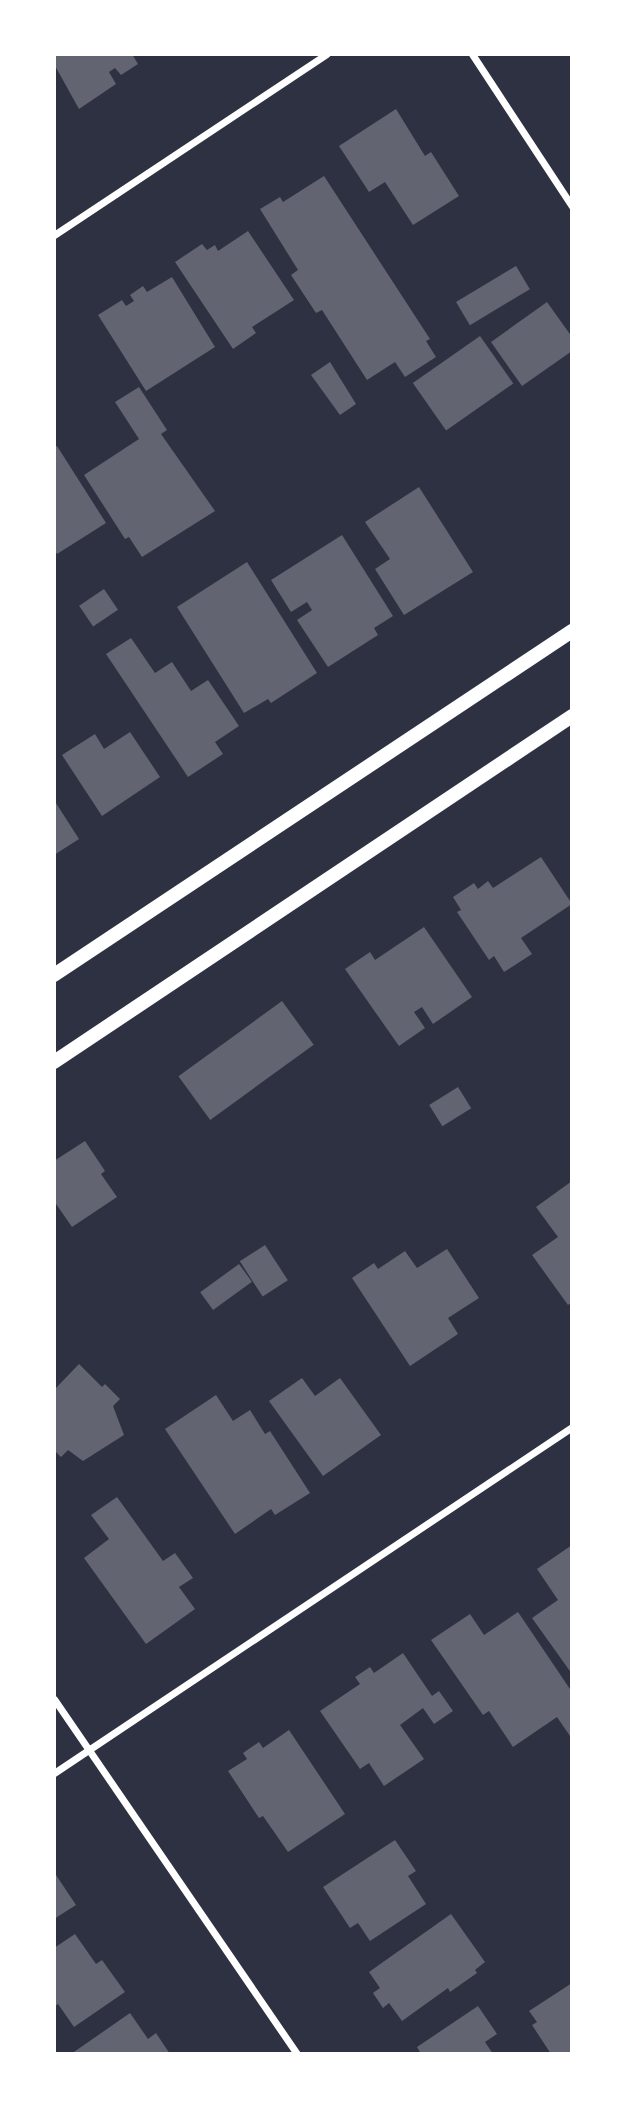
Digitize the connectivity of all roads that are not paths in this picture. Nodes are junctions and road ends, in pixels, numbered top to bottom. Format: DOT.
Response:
graph roads {
  1 [pos="326,54"];
  2 [pos="472,54"];
  3 [pos="572,206"];
  4 [pos="54,235"];
  5 [pos="572,631"];
  6 [pos="572,716"];
  7 [pos="54,975"];
  8 [pos="54,1062"];
  9 [pos="572,1427"];
  10 [pos="54,1699"];
  11 [pos="89,1750"];
  12 [pos="54,1773"];
  13 [pos="297,2054"];
  1 -- 4 [label="street"];
  2 -- 3 [label="street"];
  5 -- 7 [label="main road"];
  6 -- 8 [label="main road"];
  9 -- 11 [label="street"];
  10 -- 11 [label="street"];
  11 -- 12 [label="street"];
  11 -- 13 [label="street"];
}
